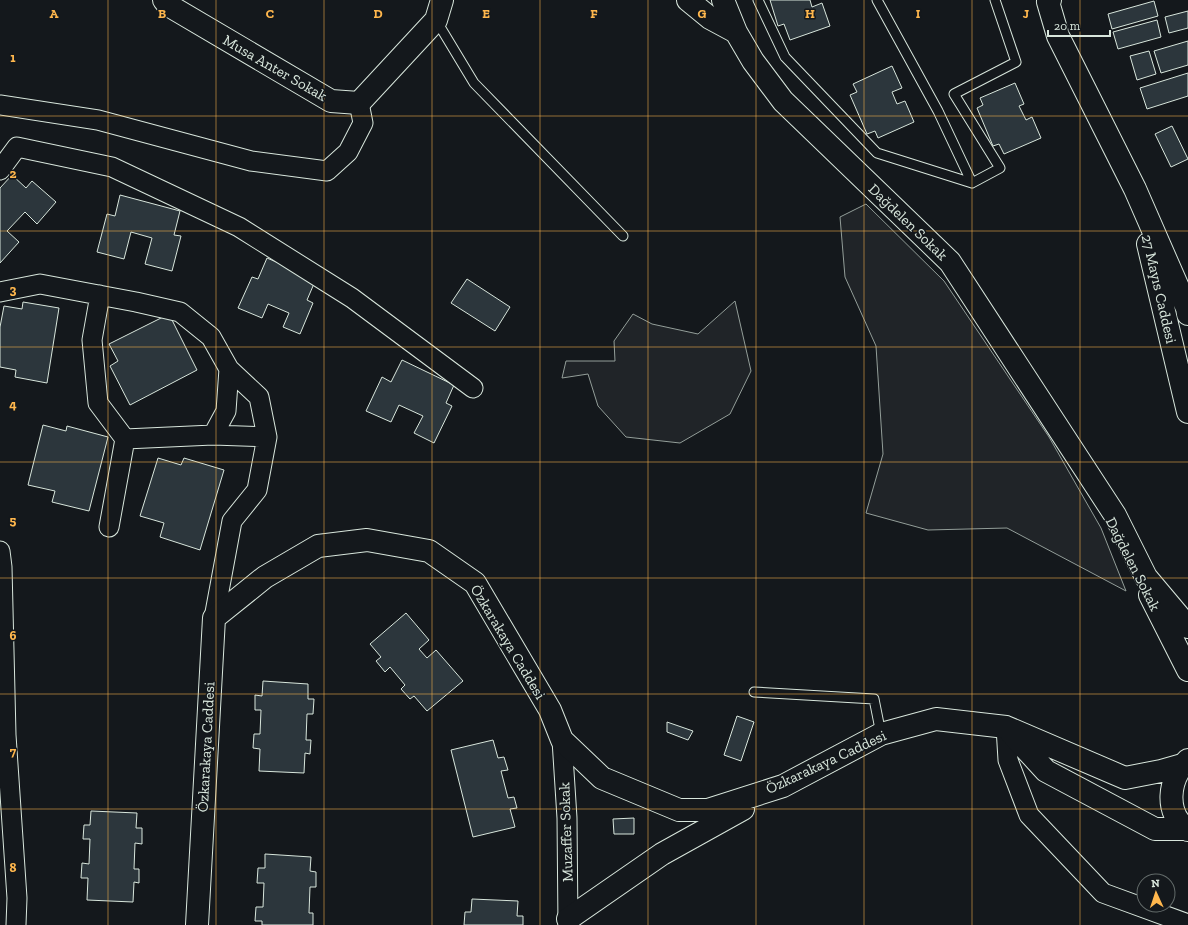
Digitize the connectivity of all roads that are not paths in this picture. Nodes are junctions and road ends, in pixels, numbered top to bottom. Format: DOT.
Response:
graph roads {
  1 [pos="164,0"];
  2 [pos="688,0"];
  3 [pos="723,0"];
  4 [pos="758,0"];
  5 [pos="877,0"];
  6 [pos="995,0"];
  7 [pos="1050,0"];
  8 [pos="439,10"];
  9 [pos="736,32"];
  10 [pos="359,103"];
  11 [pos="0,105"];
  12 [pos="0,170"];
  13 [pos="972,183"];
  14 [pos="1135,189"];
  15 [pos="623,236"];
  16 [pos="0,292"];
  17 [pos="100,295"];
  18 [pos="1188,314"];
  19 [pos="229,369"];
  20 [pos="472,388"];
  21 [pos="1188,412"];
  22 [pos="213,435"];
  23 [pos="267,438"];
  24 [pos="125,439"];
  25 [pos="1079,458"];
  26 [pos="109,527"];
  27 [pos="0,551"];
  28 [pos="214,618"];
  29 [pos="1188,627"];
  30 [pos="1188,670"];
  31 [pos="754,692"];
  32 [pos="1006,728"];
  33 [pos="881,734"];
  34 [pos="562,740"];
  35 [pos="1185,763"];
  36 [pos="783,786"];
  37 [pos="1187,830"];
  38 [pos="568,922"];
  39 [pos="1188,924"];
  40 [pos="16,925"];
  41 [pos="197,925"];
  1 -- 10 [label="street, Musa Anter Sokak"];
  2 -- 9 [label="street"];
  3 -- 9 [label="street, Dağdelen Sokak"];
  4 -- 13 [label="lane"];
  5 -- 13 [label="lane"];
  6 -- 13 [label="lane"];
  7 -- 14 [label="street, 27 Mayıs Caddesi"];
  8 -- 10 [label="street"];
  8 -- 15 [label="lane"];
  9 -- 25 [label="street, Dağdelen Sokak"];
  10 -- 11 [label="street"];
  12 -- 20 [label="street"];
  14 -- 18 [label="street, 27 Mayıs Caddesi"];
  14 -- 21 [label="street, 27 Mayıs Caddesi"];
  16 -- 17 [label="street"];
  17 -- 19 [label="street"];
  17 -- 24 [label="street"];
  19 -- 22 [label="street"];
  19 -- 23 [label="street"];
  22 -- 23 [label="street"];
  22 -- 24 [label="street"];
  23 -- 28 [label="street"];
  24 -- 26 [label="street"];
  25 -- 29 [label="street, Dağdelen Sokak"];
  25 -- 30 [label="street, Dağdelen Sokak"];
  27 -- 40 [label="street"];
  28 -- 34 [label="street, Özkarakaya Caddesi"];
  28 -- 41 [label="street, Özkarakaya Caddesi"];
  31 -- 33 [label="lane"];
  32 -- 33 [label="street, Özkarakaya Caddesi"];
  32 -- 35 [label="street, Özkarakaya Caddesi"];
  32 -- 37 [label="street"];
  32 -- 39 [label="street"];
  33 -- 36 [label="street, Özkarakaya Caddesi"];
  34 -- 36 [label="street, Özkarakaya Caddesi"];
  34 -- 38 [label="street, Muzaffer Sokak"];
  35 -- 37 [label="street"];
  36 -- 38 [label="street"];
}
